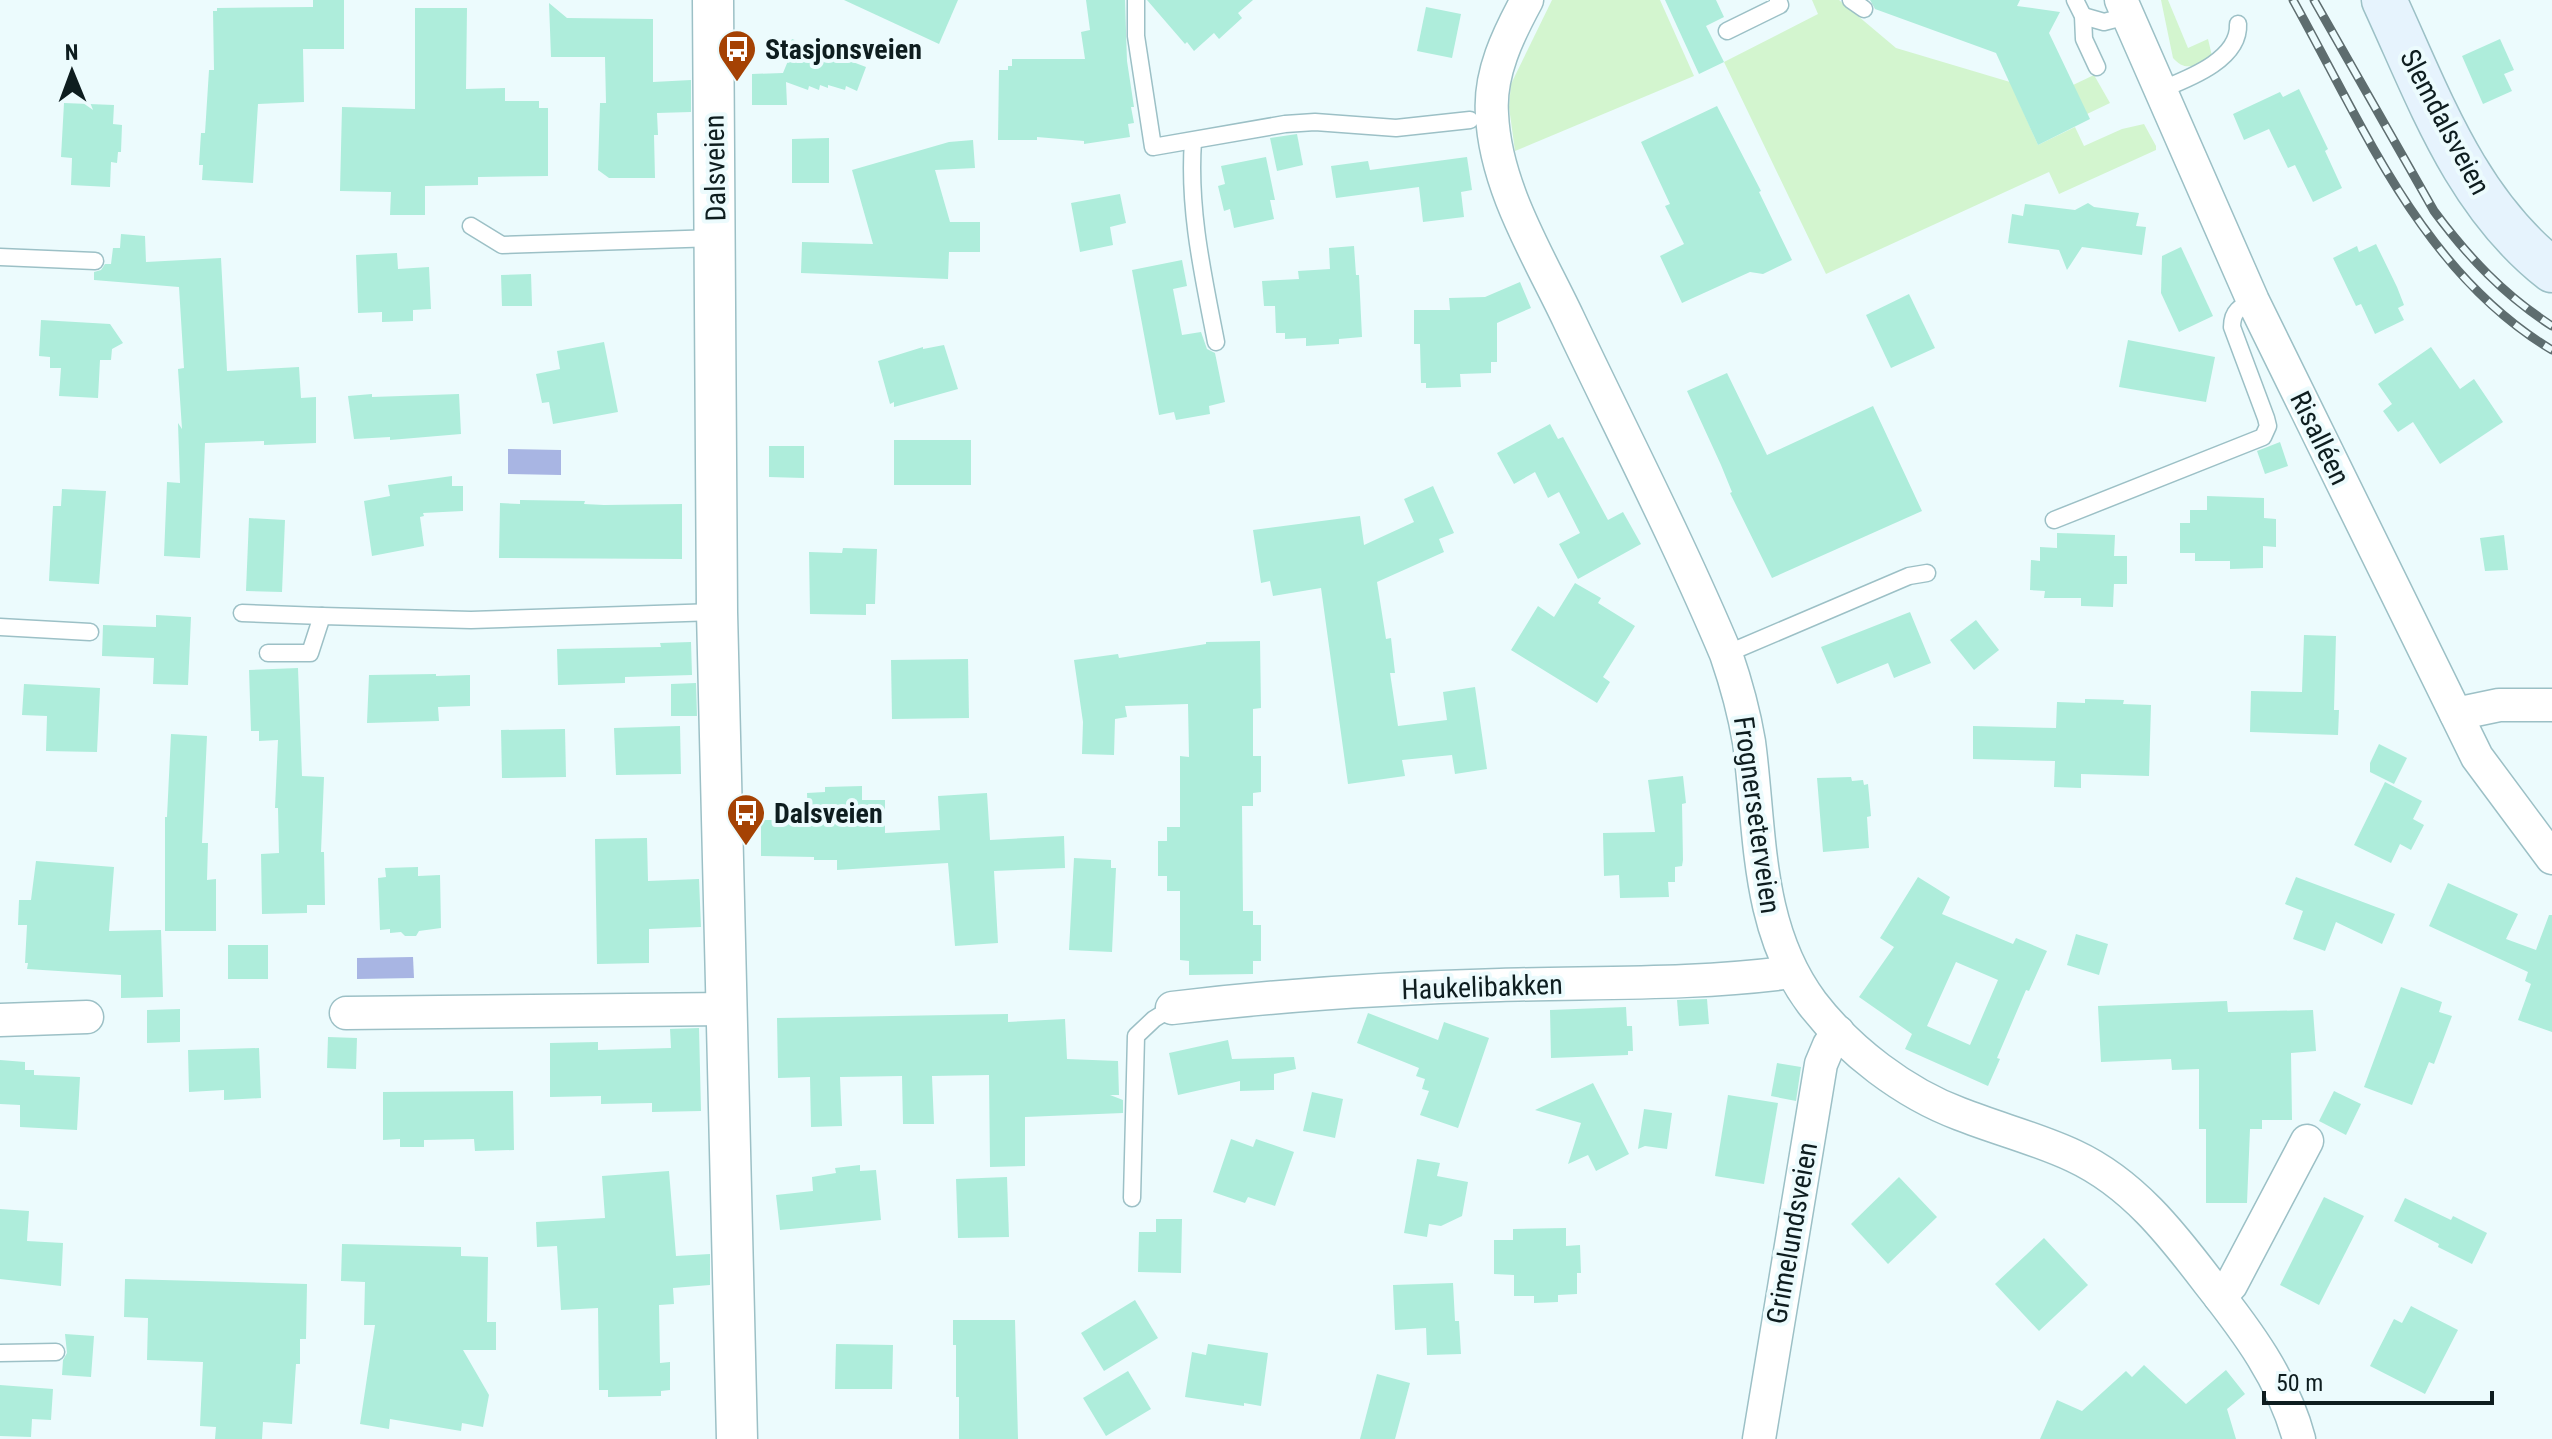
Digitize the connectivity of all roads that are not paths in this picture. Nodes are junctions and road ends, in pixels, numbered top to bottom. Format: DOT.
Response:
graph roads {
  1 [pos="713,0"];
  2 [pos="1136,0"];
  3 [pos="1527,0"];
  4 [pos="1778,0"];
  5 [pos="2075,0"];
  6 [pos="2384,0"];
  7 [pos="2124,8"];
  8 [pos="2083,16"];
  9 [pos="2238,24"];
  10 [pos="1727,31"];
  11 [pos="2097,67"];
  12 [pos="2160,90"];
  13 [pos="1470,120"];
  14 [pos="1193,141"];
  15 [pos="471,226"];
  16 [pos="716,238"];
  17 [pos="0,257"];
  18 [pos="95,261"];
  19 [pos="2552,270"];
  20 [pos="2253,301"];
  21 [pos="1216,342"];
  22 [pos="2054,520"];
  23 [pos="1927,573"];
  24 [pos="717,612"];
  25 [pos="242,613"];
  26 [pos="322,616"];
  27 [pos="0,627"];
  28 [pos="90,632"];
  29 [pos="268,653"];
  30 [pos="1726,654"];
  31 [pos="2552,705"];
  32 [pos="2456,714"];
  33 [pos="2552,858"];
  34 [pos="1792,972"];
  35 [pos="1172,1008"];
  36 [pos="727,1009"];
  37 [pos="346,1013"];
  38 [pos="87,1017"];
  39 [pos="0,1020"];
  40 [pos="1838,1032"];
  41 [pos="2307,1141"];
  42 [pos="1132,1198"];
  43 [pos="2220,1297"];
  44 [pos="56,1352"];
  45 [pos="0,1353"];
  46 [pos="737,1439"];
  47 [pos="1759,1439"];
  48 [pos="2299,1439"];
  1 -- 16 [label="street, Dalsveien"];
  2 -- 14 [label="lane"];
  3 -- 30 [label="street, Frognerseterveien"];
  4 -- 10 [label="lane"];
  5 -- 8 [label="lane"];
  6 -- 19 [label="main road, Slemdalsveien"];
  7 -- 8 [label="lane"];
  7 -- 12 [label="street, Risalléen"];
  8 -- 11 [label="lane"];
  9 -- 12 [label="lane"];
  12 -- 20 [label="street, Risalléen"];
  13 -- 14 [label="lane"];
  14 -- 21 [label="lane"];
  15 -- 16 [label="lane"];
  16 -- 24 [label="street, Dalsveien"];
  17 -- 18 [label="lane"];
  20 -- 22 [label="lane"];
  20 -- 32 [label="street, Risalléen"];
  23 -- 30 [label="lane"];
  24 -- 26 [label="lane"];
  24 -- 36 [label="street, Dalsveien"];
  25 -- 26 [label="lane"];
  26 -- 29 [label="lane"];
  27 -- 28 [label="lane"];
  30 -- 34 [label="street, Frognerseterveien"];
  31 -- 32 [label="street"];
  32 -- 33 [label="street, Risalléen"];
  34 -- 35 [label="street, Haukelibakken"];
  34 -- 40 [label="street, Frognerseterveien"];
  35 -- 42 [label="lane"];
  36 -- 37 [label="street"];
  36 -- 46 [label="street, Dalsveien"];
  38 -- 39 [label="street"];
  40 -- 43 [label="street, Frognerseterveien"];
  40 -- 47 [label="street, Grimelundsveien"];
  41 -- 43 [label="street"];
  43 -- 48 [label="street, Frognerseterveien"];
  44 -- 45 [label="lane"];
}
